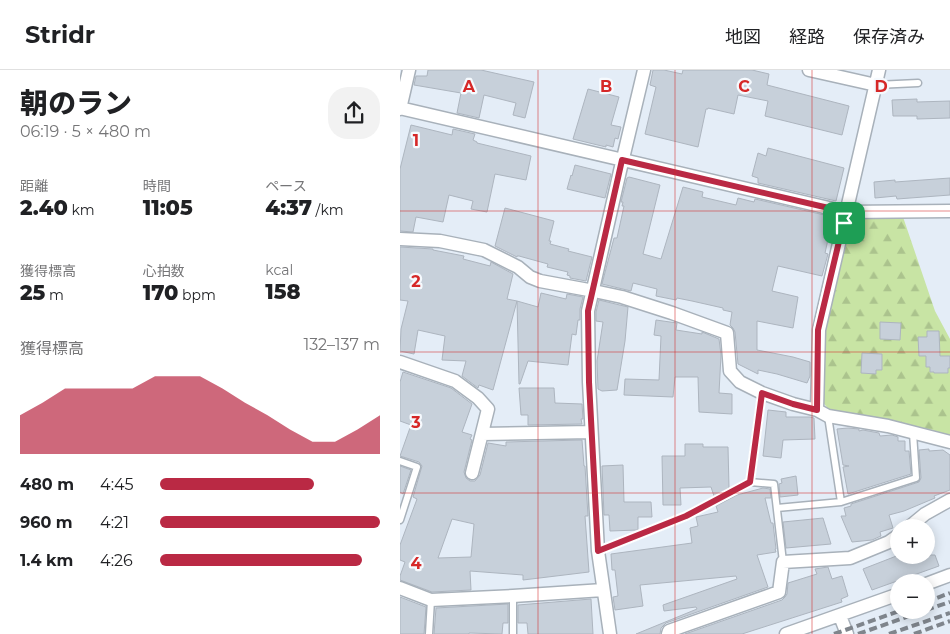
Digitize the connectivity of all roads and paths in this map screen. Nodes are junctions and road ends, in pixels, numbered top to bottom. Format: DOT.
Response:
graph roads {
  1 [pos="409,70"];
  2 [pos="644,70"];
  3 [pos="809,70"];
  4 [pos="879,70"];
  5 [pos="918,84"];
  6 [pos="876,85"];
  7 [pos="400,108"];
  8 [pos="622,160"];
  9 [pos="950,211"];
  10 [pos="846,212"];
  11 [pos="400,239"];
  12 [pos="594,290"];
  13 [pos="400,362"];
  14 [pos="762,393"];
  15 [pos="822,413"];
  16 [pos="591,432"];
  17 [pos="913,432"];
  18 [pos="482,434"];
  19 [pos="950,442"];
  20 [pos="400,461"];
  21 [pos="472,473"];
  22 [pos="750,482"];
  23 [pos="950,500"];
  24 [pos="841,502"];
  25 [pos="777,508"];
  26 [pos="919,519"];
  27 [pos="400,520"];
  28 [pos="890,541"];
  29 [pos="598,551"];
  30 [pos="784,562"];
  31 [pos="950,575"];
  32 [pos="935,581"];
  33 [pos="400,588"];
  34 [pos="603,590"];
  35 [pos="513,596"];
  36 [pos="890,597"];
  37 [pos="432,600"];
  38 [pos="840,616"];
  39 [pos="429,634"];
  40 [pos="513,634"];
  41 [pos="610,634"];
  42 [pos="668,634"];
  43 [pos="786,634"];
  44 [pos="847,634"];
  1 -- 7 [label="street"];
  2 -- 8 [label="street"];
  3 -- 6 [label="street"];
  4 -- 6 [label="street"];
  5 -- 6 [label="lane"];
  6 -- 10 [label="street"];
  7 -- 8 [label="street"];
  8 -- 10 [label="street"];
  8 -- 12 [label="street"];
  9 -- 10 [label="street"];
  10 -- 15 [label="street"];
  11 -- 12 [label="street"];
  12 -- 14 [label="street"];
  12 -- 16 [label="street"];
  13 -- 18 [label="street"];
  14 -- 15 [label="street"];
  14 -- 22 [label="lane"];
  15 -- 17 [label="street"];
  15 -- 24 [label="lane"];
  16 -- 18 [label="street"];
  16 -- 29 [label="street"];
  17 -- 19 [label="street"];
  17 -- 24 [label="lane"];
  18 -- 21 [label="street"];
  20 -- 27 [label="lane"];
  22 -- 25 [label="lane"];
  22 -- 29 [label="lane"];
  23 -- 26 [label="street"];
  24 -- 25 [label="lane"];
  25 -- 30 [label="lane"];
  28 -- 30 [label="street"];
  29 -- 34 [label="street"];
  30 -- 42 [label="street"];
  31 -- 32 [label="street"];
  33 -- 37 [label="street"];
  34 -- 35 [label="street"];
  34 -- 41 [label="street"];
  35 -- 37 [label="street"];
  35 -- 40 [label="lane"];
  36 -- 38 [label="street"];
  37 -- 39 [label="lane"];
  38 -- 43 [label="street"];
  38 -- 44 [label="street"];
}
